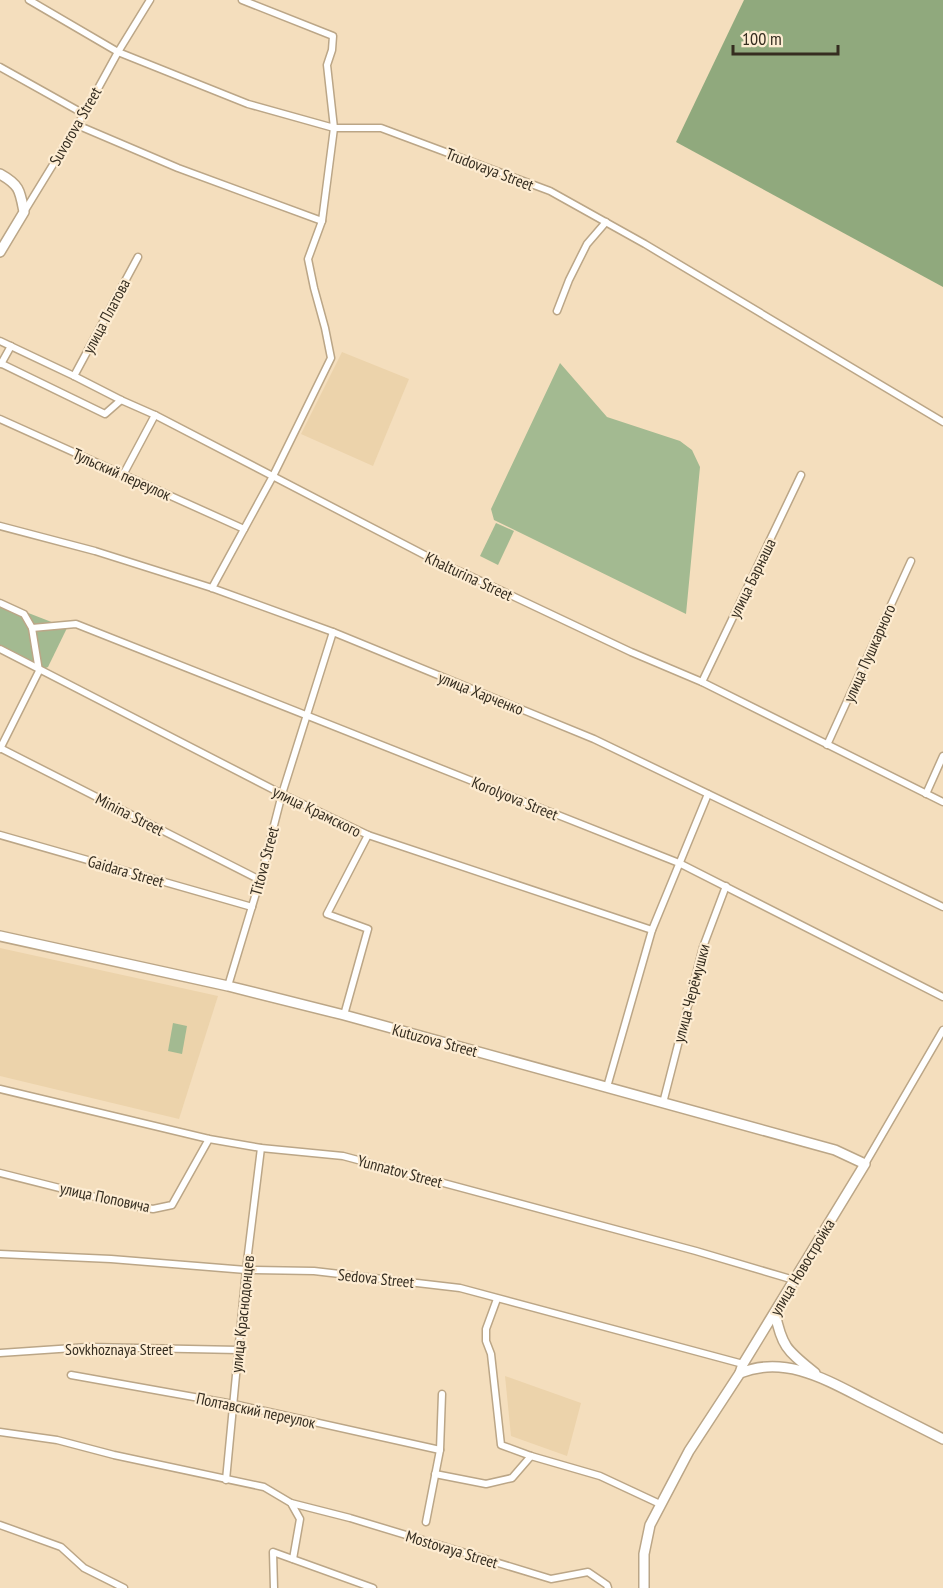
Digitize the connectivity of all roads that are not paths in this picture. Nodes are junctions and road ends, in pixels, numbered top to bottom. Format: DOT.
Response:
graph roads {
  1 [pos="29,0"];
  2 [pos="150,0"];
  3 [pos="242,0"];
  4 [pos="118,52"];
  5 [pos="0,67"];
  6 [pos="84,114"];
  7 [pos="77,125"];
  8 [pos="334,128"];
  9 [pos="0,174"];
  10 [pos="24,212"];
  11 [pos="322,221"];
  12 [pos="606,222"];
  13 [pos="0,252"];
  14 [pos="138,257"];
  15 [pos="557,310"];
  16 [pos="0,341"];
  17 [pos="11,346"];
  18 [pos="0,363"];
  19 [pos="74,376"];
  20 [pos="121,400"];
  21 [pos="155,415"];
  22 [pos="0,419"];
  23 [pos="943,422"];
  24 [pos="123,475"];
  25 [pos="801,475"];
  26 [pos="273,476"];
  27 [pos="0,526"];
  28 [pos="244,529"];
  29 [pos="911,561"];
  30 [pos="212,588"];
  31 [pos="0,603"];
  32 [pos="32,628"];
  33 [pos="333,632"];
  34 [pos="0,649"];
  35 [pos="39,670"];
  36 [pos="702,682"];
  37 [pos="307,715"];
  38 [pos="827,745"];
  39 [pos="0,748"];
  40 [pos="943,756"];
  41 [pos="282,794"];
  42 [pos="708,794"];
  43 [pos="926,794"];
  44 [pos="943,802"];
  45 [pos="0,835"];
  46 [pos="368,835"];
  47 [pos="680,863"];
  48 [pos="260,880"];
  49 [pos="726,886"];
  50 [pos="252,906"];
  51 [pos="943,907"];
  52 [pos="652,930"];
  53 [pos="0,936"];
  54 [pos="228,986"];
  55 [pos="943,997"];
  56 [pos="344,1016"];
  57 [pos="943,1030"];
  58 [pos="607,1087"];
  59 [pos="0,1089"];
  60 [pos="663,1103"];
  61 [pos="209,1139"];
  62 [pos="261,1148"];
  63 [pos="865,1164"];
  64 [pos="0,1173"];
  65 [pos="0,1254"];
  66 [pos="246,1270"];
  67 [pos="794,1280"];
  68 [pos="497,1299"];
  69 [pos="775,1313"];
  70 [pos="238,1350"];
  71 [pos="0,1353"];
  72 [pos="743,1364"];
  73 [pos="740,1373"];
  74 [pos="71,1376"];
  75 [pos="820,1376"];
  76 [pos="442,1394"];
  77 [pos="233,1404"];
  78 [pos="0,1432"];
  79 [pos="943,1438"];
  80 [pos="440,1450"];
  81 [pos="531,1456"];
  82 [pos="435,1474"];
  83 [pos="226,1480"];
  84 [pos="291,1503"];
  85 [pos="660,1504"];
  86 [pos="426,1522"];
  87 [pos="0,1525"];
  88 [pos="293,1559"];
  89 [pos="124,1588"];
  90 [pos="274,1588"];
  91 [pos="373,1588"];
  92 [pos="608,1588"];
  93 [pos="644,1588"];
  1 -- 4 [label="street, Trudovaya Street"];
  2 -- 4 [label="street, Suvorova Street"];
  3 -- 8 [label="street"];
  4 -- 6 [label="street, Suvorova Street"];
  4 -- 8 [label="street, Trudovaya Street"];
  5 -- 6 [label="street"];
  6 -- 7 [label="street, Suvorova Street"];
  7 -- 10 [label="street, Suvorova Street"];
  7 -- 11 [label="street"];
  8 -- 11 [label="street"];
  8 -- 12 [label="street, Trudovaya Street"];
  9 -- 10 [label="main road"];
  10 -- 13 [label="main road, Suvorova Street"];
  11 -- 26 [label="street"];
  12 -- 15 [label="street"];
  12 -- 23 [label="street, Trudovaya Street"];
  14 -- 19 [label="street, улица Платова"];
  16 -- 17 [label="street, Khalturina Street"];
  17 -- 18 [label="street"];
  17 -- 19 [label="street, Khalturina Street"];
  18 -- 20 [label="street"];
  19 -- 20 [label="street, Khalturina Street"];
  20 -- 21 [label="street, Khalturina Street"];
  21 -- 24 [label="street"];
  21 -- 26 [label="street, Khalturina Street"];
  22 -- 24 [label="street, Тульский переулок"];
  24 -- 28 [label="street, Тульский переулок"];
  25 -- 36 [label="street, улица Барнаша"];
  26 -- 28 [label="street"];
  26 -- 36 [label="street, Khalturina Street"];
  27 -- 30 [label="street, улица Харченко"];
  28 -- 30 [label="street"];
  29 -- 38 [label="street, улица Пушкарного"];
  30 -- 33 [label="street, улица Харченко"];
  31 -- 32 [label="street"];
  32 -- 35 [label="street"];
  32 -- 37 [label="street, Korolyova Street"];
  33 -- 37 [label="street, Titova Street"];
  33 -- 42 [label="street, улица Харченко"];
  34 -- 35 [label="street, улица Крамского"];
  35 -- 39 [label="street"];
  35 -- 41 [label="street, улица Крамского"];
  36 -- 38 [label="street, Khalturina Street"];
  37 -- 41 [label="street, Titova Street"];
  37 -- 47 [label="street, Korolyova Street"];
  38 -- 43 [label="street, Khalturina Street"];
  39 -- 48 [label="street, Minina Street"];
  40 -- 43 [label="street"];
  41 -- 46 [label="street, улица Крамского"];
  41 -- 48 [label="street, Titova Street"];
  42 -- 47 [label="street"];
  42 -- 51 [label="street, улица Харченко"];
  43 -- 44 [label="street, Khalturina Street"];
  45 -- 50 [label="street, Gaidara Street"];
  46 -- 52 [label="street, улица Крамского"];
  46 -- 56 [label="street"];
  47 -- 49 [label="street, Korolyova Street"];
  47 -- 52 [label="street"];
  48 -- 50 [label="street, Titova Street"];
  49 -- 55 [label="street, Korolyova Street"];
  49 -- 60 [label="street, улица Черёмушки"];
  50 -- 54 [label="street, Titova Street"];
  52 -- 58 [label="street"];
  53 -- 54 [label="main road, Kutuzova Street"];
  54 -- 56 [label="main road, Kutuzova Street"];
  56 -- 58 [label="main road, Kutuzova Street"];
  57 -- 63 [label="street, улица Новостройка"];
  58 -- 60 [label="main road, Kutuzova Street"];
  59 -- 61 [label="street, Yunnatov Street"];
  60 -- 63 [label="main road, Kutuzova Street"];
  61 -- 62 [label="street, Yunnatov Street"];
  61 -- 64 [label="street, улица Поповича"];
  62 -- 66 [label="street, улица Краснодонцев"];
  62 -- 67 [label="street, Yunnatov Street"];
  63 -- 67 [label="main road, улица Новостройка"];
  65 -- 66 [label="street, Sedova Street"];
  66 -- 68 [label="street, Sedova Street"];
  66 -- 70 [label="street, улица Краснодонцев"];
  67 -- 69 [label="main road, улица Новостройка"];
  68 -- 72 [label="street, Sedova Street"];
  68 -- 81 [label="street"];
  69 -- 72 [label="main road, улица Новостройка"];
  69 -- 75 [label="main road"];
  70 -- 71 [label="street, Sovkhoznaya Street"];
  70 -- 77 [label="street, улица Краснодонцев"];
  72 -- 73 [label="main road, улица Новостройка"];
  73 -- 75 [label="main road"];
  73 -- 85 [label="main road, улица Новостройка"];
  74 -- 77 [label="street, Полтавский переулок"];
  75 -- 79 [label="main road"];
  76 -- 80 [label="street"];
  77 -- 80 [label="street, Полтавский переулок"];
  77 -- 83 [label="street, улица Краснодонцев"];
  78 -- 83 [label="street, Mostovaya Street"];
  80 -- 82 [label="street"];
  81 -- 82 [label="street"];
  81 -- 85 [label="street"];
  82 -- 86 [label="street"];
  83 -- 84 [label="street, Mostovaya Street"];
  84 -- 88 [label="street"];
  84 -- 92 [label="street, Mostovaya Street"];
  85 -- 93 [label="main road, улица Новостройка"];
  87 -- 89 [label="street"];
  88 -- 90 [label="street"];
  88 -- 91 [label="street"];
}
